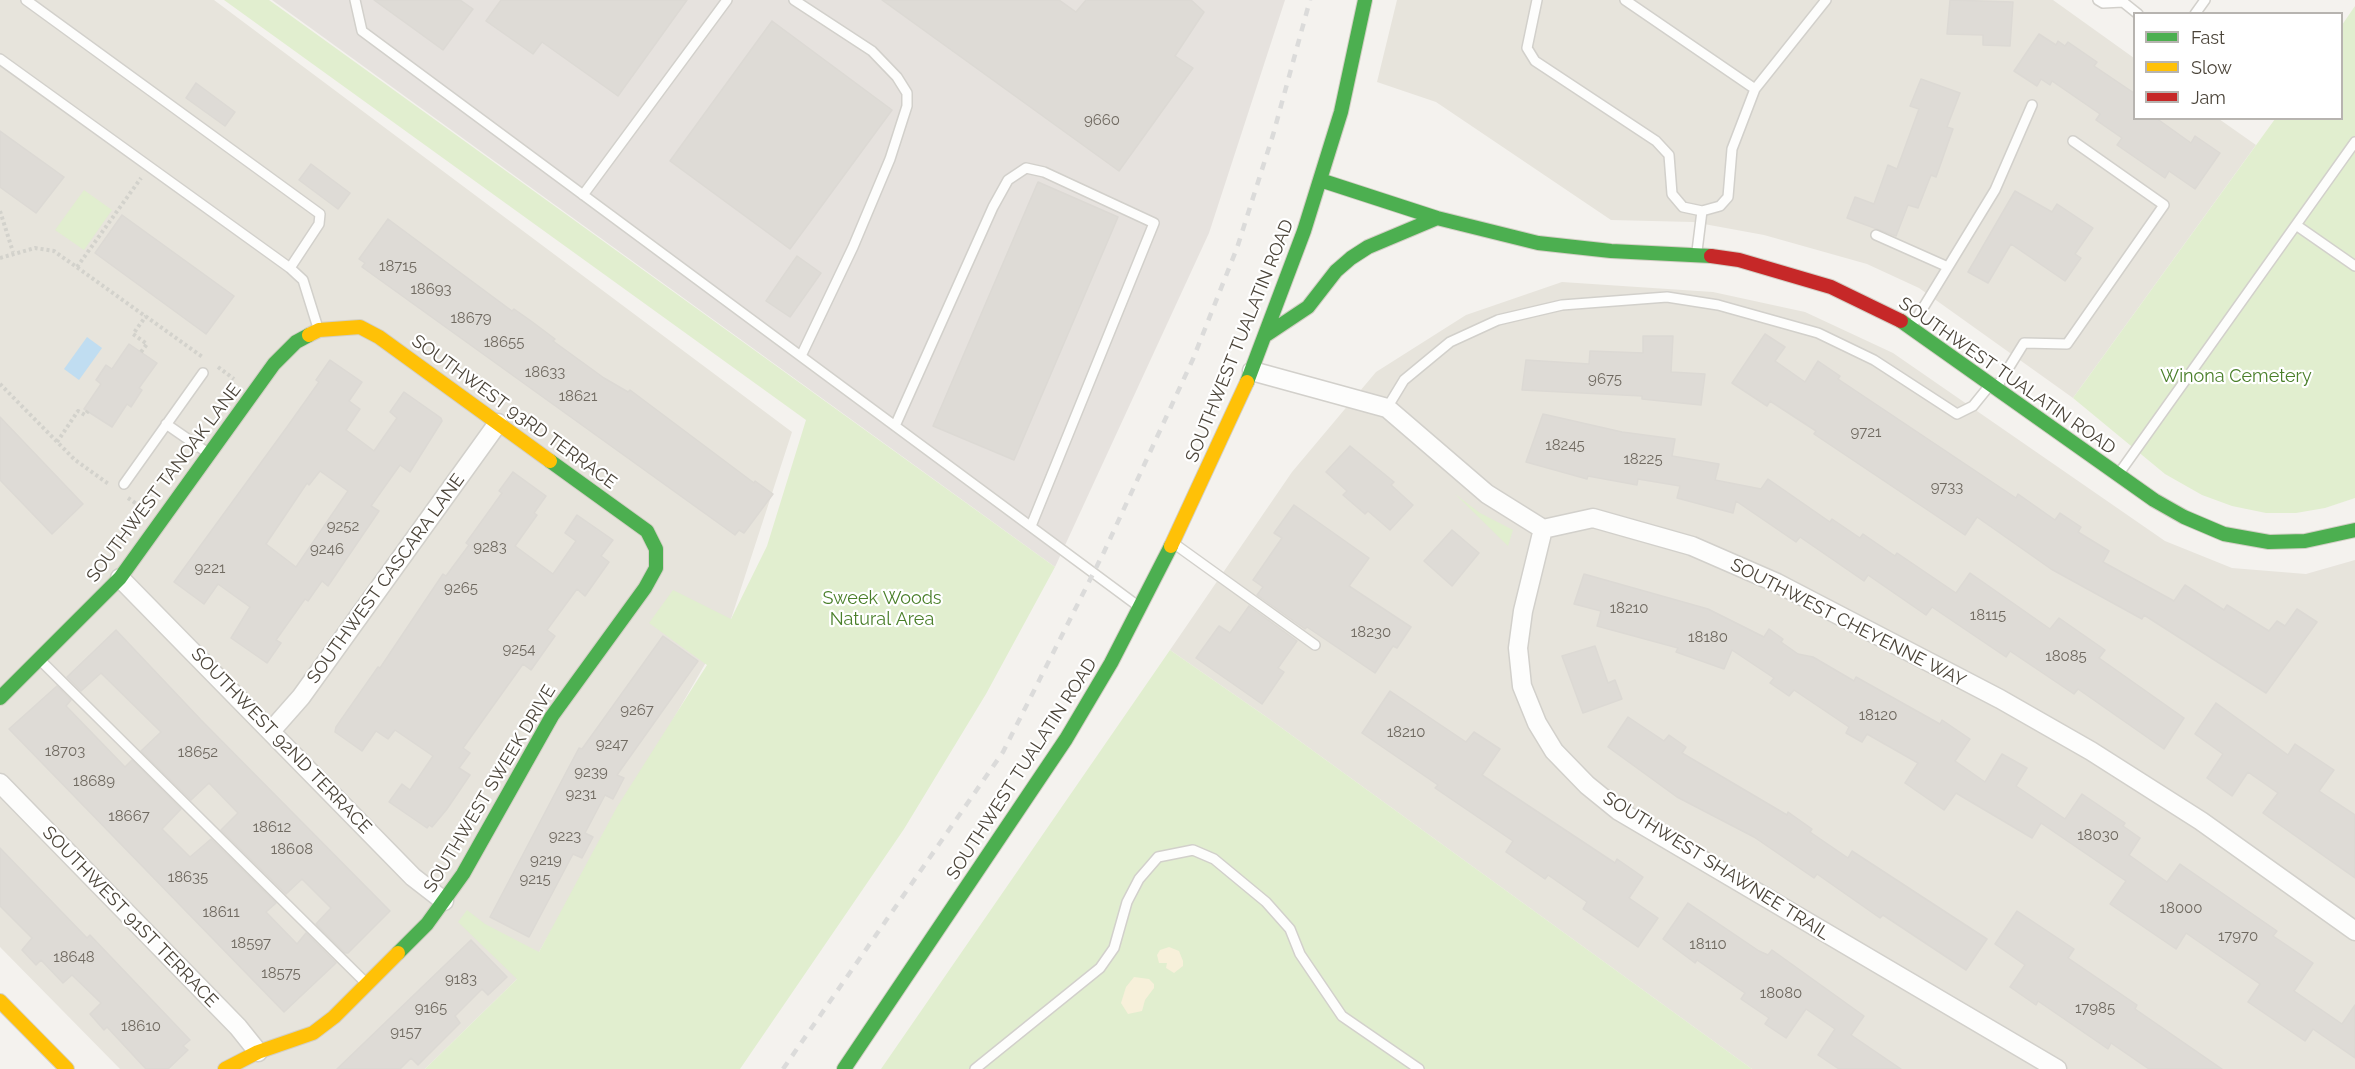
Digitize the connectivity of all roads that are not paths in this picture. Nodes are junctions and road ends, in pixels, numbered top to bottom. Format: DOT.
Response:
graph roads {
  1 [pos="26,0"];
  2 [pos="355,0"];
  3 [pos="727,0"];
  4 [pos="794,0"];
  5 [pos="1365,0"];
  6 [pos="1537,0"];
  7 [pos="1625,0"];
  8 [pos="1826,0"];
  9 [pos="2098,0"];
  10 [pos="2123,1"];
  11 [pos="2136,12"];
  12 [pos="0,59"];
  13 [pos="1755,89"];
  14 [pos="2032,105"];
  15 [pos="2073,141"];
  16 [pos="2355,141"];
  17 [pos="1320,180"];
  18 [pos="583,195"];
  19 [pos="1702,210"];
  20 [pos="1437,218"];
  21 [pos="2296,225"];
  22 [pos="1876,235"];
  23 [pos="1697,254"];
  24 [pos="2355,266"];
  25 [pos="1948,267"];
  26 [pos="290,268"];
  27 [pos="337,327"];
  28 [pos="1911,328"];
  29 [pos="319,330"];
  30 [pos="1266,335"];
  31 [pos="801,356"];
  32 [pos="1252,371"];
  33 [pos="203,373"];
  34 [pos="1994,386"];
  35 [pos="1386,408"];
  36 [pos="498,423"];
  37 [pos="166,424"];
  38 [pos="895,426"];
  39 [pos="210,454"];
  40 [pos="2118,475"];
  41 [pos="124,484"];
  42 [pos="1030,526"];
  43 [pos="1543,529"];
  44 [pos="2355,530"];
  45 [pos="1173,543"];
  46 [pos="656,549"];
  47 [pos="120,578"];
  48 [pos="1140,607"];
  49 [pos="1315,645"];
  50 [pos="39,659"];
  51 [pos="0,698"];
  52 [pos="271,731"];
  53 [pos="0,783"];
  54 [pos="444,901"];
  55 [pos="2355,931"];
  56 [pos="367,984"];
  57 [pos="0,1001"];
  58 [pos="258,1053"];
  59 [pos="67,1069"];
  60 [pos="225,1069"];
  61 [pos="844,1069"];
  62 [pos="975,1069"];
  63 [pos="1419,1069"];
  64 [pos="2057,1069"];
  1 -- 26 [label="lane"];
  2 -- 18 [label="lane"];
  3 -- 18 [label="lane"];
  4 -- 31 [label="lane"];
  5 -- 17 [label="main road"];
  6 -- 19 [label="lane"];
  7 -- 13 [label="lane"];
  8 -- 13 [label="lane"];
  9 -- 10 [label="lane"];
  10 -- 11 [label="lane"];
  12 -- 26 [label="lane"];
  13 -- 19 [label="lane"];
  14 -- 25 [label="lane"];
  15 -- 34 [label="lane"];
  16 -- 21 [label="lane"];
  17 -- 20 [label="main road, SOUTHWEST TUALATIN ROAD"];
  17 -- 30 [label="main road, SOUTHWEST TUALATIN ROAD"];
  18 -- 31 [label="lane"];
  19 -- 23 [label="lane"];
  20 -- 23 [label="main road, SOUTHWEST TUALATIN ROAD"];
  20 -- 30 [label="main road"];
  21 -- 24 [label="lane"];
  21 -- 40 [label="lane"];
  22 -- 25 [label="lane"];
  23 -- 28 [label="main road, SOUTHWEST TUALATIN ROAD"];
  25 -- 28 [label="lane"];
  26 -- 29 [label="lane"];
  27 -- 29 [label="main road, SOUTHWEST TANOAK LANE"];
  27 -- 36 [label="main road, SOUTHWEST 93RD TERRACE"];
  28 -- 34 [label="main road, SOUTHWEST TUALATIN ROAD"];
  29 -- 39 [label="main road, SOUTHWEST TANOAK LANE"];
  30 -- 32 [label="main road, SOUTHWEST TUALATIN ROAD"];
  31 -- 38 [label="lane"];
  32 -- 35 [label="street"];
  32 -- 45 [label="main road, SOUTHWEST TUALATIN ROAD"];
  33 -- 37 [label="lane"];
  34 -- 35 [label="lane"];
  34 -- 40 [label="main road, SOUTHWEST TUALATIN ROAD"];
  35 -- 43 [label="street"];
  36 -- 46 [label="main road, SOUTHWEST 93RD TERRACE"];
  36 -- 52 [label="street, SOUTHWEST CASCARA LANE"];
  37 -- 39 [label="lane"];
  37 -- 41 [label="lane"];
  38 -- 42 [label="lane"];
  38 -- 42 [label="lane"];
  39 -- 47 [label="main road, SOUTHWEST TANOAK LANE"];
  40 -- 44 [label="main road, SOUTHWEST TUALATIN ROAD"];
  42 -- 48 [label="lane"];
  43 -- 55 [label="street, SOUTHWEST CHEYENNE WAY"];
  43 -- 64 [label="street, SOUTHWEST SHAWNEE TRAIL"];
  45 -- 48 [label="main road, SOUTHWEST TUALATIN ROAD"];
  45 -- 49 [label="lane"];
  46 -- 54 [label="main road, SOUTHWEST SWEEK DRIVE"];
  47 -- 50 [label="main road, SOUTHWEST TANOAK LANE"];
  47 -- 52 [label="street, SOUTHWEST 92ND TERRACE"];
  48 -- 61 [label="main road, SOUTHWEST TUALATIN ROAD"];
  50 -- 51 [label="main road, SOUTHWEST TANOAK LANE"];
  50 -- 56 [label="lane"];
  52 -- 54 [label="street, SOUTHWEST 92ND TERRACE"];
  53 -- 58 [label="street, SOUTHWEST 91ST TERRACE"];
  54 -- 56 [label="main road, SOUTHWEST SWEEK DRIVE"];
  56 -- 58 [label="main road, SOUTHWEST SWEEK DRIVE"];
  57 -- 59 [label="main road"];
  58 -- 60 [label="main road, SOUTHWEST SWEEK DRIVE"];
  62 -- 63 [label="lane"];
}
